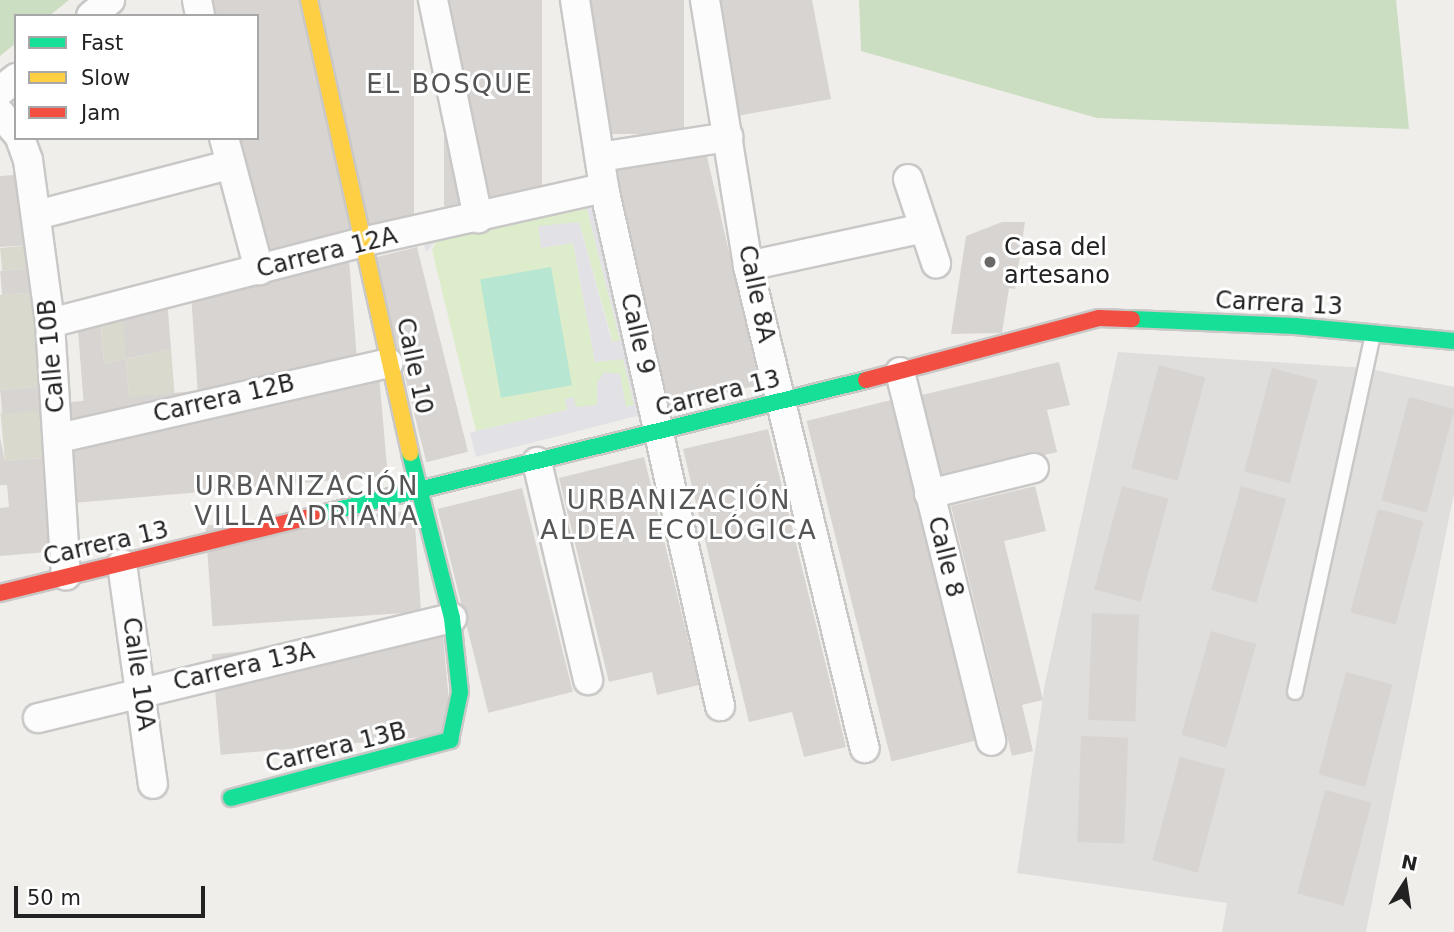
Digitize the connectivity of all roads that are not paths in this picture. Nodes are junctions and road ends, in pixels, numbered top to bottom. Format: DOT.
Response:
graph roads {
  1 [pos="110,0"];
  2 [pos="309,0"];
  3 [pos="433,0"];
  4 [pos="575,0"];
  5 [pos="705,0"];
  6 [pos="93,14"];
  7 [pos="14,80"];
  8 [pos="0,91"];
  9 [pos="0,113"];
  10 [pos="14,130"];
  11 [pos="728,137"];
  12 [pos="20,140"];
  13 [pos="226,151"];
  14 [pos="600,157"];
  15 [pos="908,178"];
  16 [pos="604,188"];
  17 [pos="37,215"];
  18 [pos="478,218"];
  19 [pos="924,228"];
  20 [pos="366,241"];
  21 [pos="936,262"];
  22 [pos="748,266"];
  23 [pos="259,270"];
  24 [pos="50,323"];
  25 [pos="1373,333"];
  26 [pos="1454,341"];
  27 [pos="389,363"];
  28 [pos="900,372"];
  29 [pos="779,402"];
  30 [pos="659,431"];
  31 [pos="59,438"];
  32 [pos="537,462"];
  33 [pos="1034,468"];
  34 [pos="419,491"];
  35 [pos="929,494"];
  36 [pos="122,564"];
  37 [pos="66,575"];
  38 [pos="0,593"];
  39 [pos="452,618"];
  40 [pos="588,680"];
  41 [pos="142,691"];
  42 [pos="1295,692"];
  43 [pos="720,706"];
  44 [pos="38,718"];
  45 [pos="450,740"];
  46 [pos="991,741"];
  47 [pos="865,748"];
  48 [pos="153,784"];
  49 [pos="232,798"];
  1 -- 6 [label="street"];
  2 -- 20 [label="street, Calle 10"];
  3 -- 18 [label="street"];
  4 -- 14 [label="street, Calle 9"];
  5 -- 11 [label="street, Calle 8A"];
  7 -- 8 [label="street"];
  9 -- 10 [label="street"];
  11 -- 14 [label="street"];
  11 -- 22 [label="street, Calle 8A"];
  12 -- 17 [label="street, Calle 10B"];
  13 -- 17 [label="street"];
  13 -- 23 [label="street"];
  14 -- 16 [label="street, Calle 9"];
  15 -- 19 [label="street"];
  16 -- 18 [label="street, Carrera 12A"];
  16 -- 30 [label="street, Calle 9"];
  17 -- 24 [label="street, Calle 10B"];
  18 -- 20 [label="street, Carrera 12A"];
  19 -- 21 [label="street"];
  19 -- 22 [label="street"];
  20 -- 23 [label="street, Carrera 12A"];
  20 -- 27 [label="street, Calle 10"];
  22 -- 29 [label="street, Calle 8A"];
  23 -- 24 [label="street, Carrera 12A"];
  24 -- 31 [label="street, Calle 10B"];
  25 -- 26 [label="street, Carrera 13"];
  25 -- 28 [label="street, Carrera 13"];
  25 -- 42 [label="lane"];
  27 -- 31 [label="street, Carrera 12B"];
  27 -- 34 [label="street, Calle 10"];
  28 -- 29 [label="street, Carrera 13"];
  28 -- 35 [label="street, Calle 8"];
  29 -- 30 [label="street, Carrera 13"];
  29 -- 47 [label="street, Calle 8A"];
  30 -- 32 [label="street, Carrera 13"];
  30 -- 43 [label="street, Calle 9"];
  31 -- 37 [label="street, Calle 10B"];
  32 -- 34 [label="street, Carrera 13"];
  32 -- 40 [label="street"];
  33 -- 35 [label="street"];
  34 -- 36 [label="street, Carrera 13"];
  34 -- 39 [label="street, Calle 10"];
  35 -- 46 [label="street, Calle 8"];
  36 -- 37 [label="street, Carrera 13"];
  36 -- 41 [label="street, Calle 10A"];
  37 -- 38 [label="street, Carrera 13"];
  39 -- 41 [label="street, Carrera 13A"];
  39 -- 45 [label="street, Calle 10"];
  41 -- 44 [label="street, Carrera 13A"];
  41 -- 48 [label="street, Calle 10A"];
  45 -- 49 [label="street, Carrera 13B"];
}
